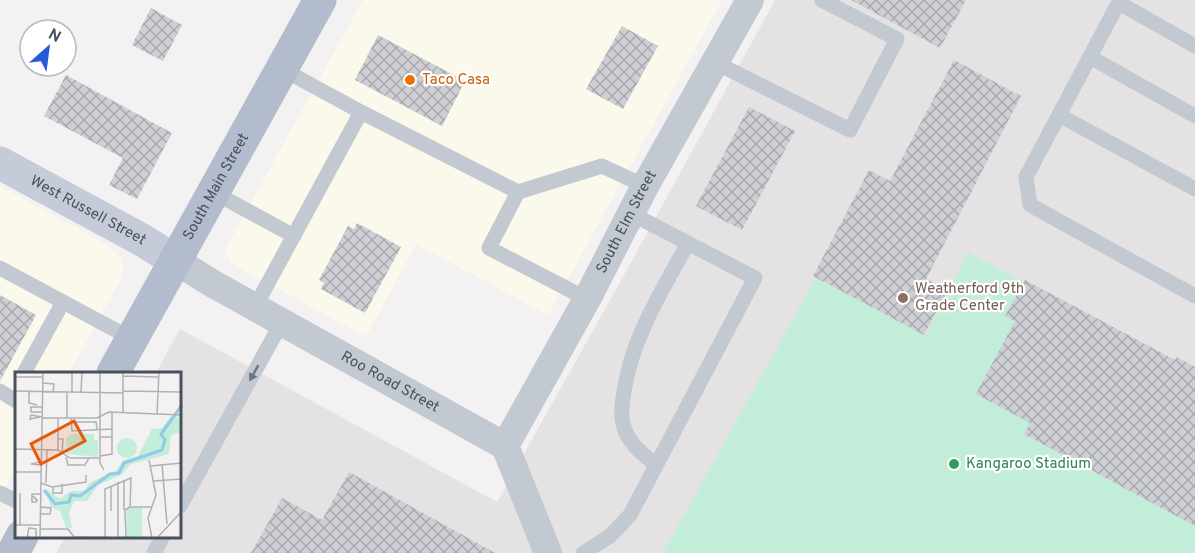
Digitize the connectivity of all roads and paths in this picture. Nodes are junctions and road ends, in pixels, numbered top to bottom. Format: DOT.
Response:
graph roads {
  1 [pos="320,0"];
  2 [pos="750,0"];
  3 [pos="822,0"];
  4 [pos="1119,2"];
  5 [pos="1195,46"];
  6 [pos="1090,57"];
  7 [pos="716,63"];
  8 [pos="282,69"];
  9 [pos="361,112"];
  10 [pos="1059,115"];
  11 [pos="1195,116"];
  12 [pos="0,163"];
  13 [pos="645,186"];
  14 [pos="1195,189"];
  15 [pos="213,192"];
  16 [pos="518,192"];
  17 [pos="632,214"];
  18 [pos="294,236"];
  19 [pos="688,243"];
  20 [pos="176,261"];
  21 [pos="0,268"];
  22 [pos="1195,296"];
  23 [pos="586,299"];
  24 [pos="63,302"];
  25 [pos="255,307"];
  26 [pos="282,322"];
  27 [pos="132,339"];
  28 [pos="25,372"];
  29 [pos="114,372"];
  30 [pos="505,446"];
  31 [pos="656,465"];
  32 [pos="0,493"];
  33 [pos="15,500"];
  34 [pos="182,502"];
  35 [pos="21,538"];
  36 [pos="162,538"];
  37 [pos="13,553"];
  38 [pos="154,553"];
  39 [pos="548,553"];
  40 [pos="583,553"];
  1 -- 8 [label="main road, South Main Street"];
  2 -- 7 [label="street, South Elm Street"];
  3 -- 7 [label="lane"];
  4 -- 5 [label="lane"];
  4 -- 6 [label="lane"];
  6 -- 10 [label="lane"];
  6 -- 11 [label="lane"];
  7 -- 13 [label="street, South Elm Street"];
  8 -- 9 [label="lane"];
  8 -- 15 [label="main road, South Main Street"];
  9 -- 16 [label="lane"];
  9 -- 18 [label="lane"];
  10 -- 14 [label="lane"];
  10 -- 22 [label="lane"];
  12 -- 20 [label="street, West Russell Street"];
  13 -- 16 [label="lane"];
  13 -- 17 [label="street, South Elm Street"];
  15 -- 18 [label="lane"];
  15 -- 20 [label="main road, South Main Street"];
  16 -- 23 [label="lane"];
  17 -- 19 [label="lane"];
  17 -- 23 [label="street, South Elm Street"];
  18 -- 25 [label="lane"];
  19 -- 31 [label="lane"];
  19 -- 31 [label="lane"];
  20 -- 25 [label="street, Roo Road Street"];
  20 -- 27 [label="main road, South Main Street"];
  21 -- 24 [label="lane"];
  23 -- 30 [label="street, South Elm Street"];
  24 -- 27 [label="lane"];
  24 -- 28 [label="lane"];
  25 -- 26 [label="street, Roo Road Street"];
  26 -- 30 [label="street, Roo Road Street"];
  26 -- 34 [label="lane, one-way"];
  27 -- 29 [label="main road, South Main Street"];
  30 -- 39 [label="street"];
  31 -- 40 [label="lane"];
  32 -- 33 [label="lane"];
  35 -- 37 [label="main road"];
  36 -- 38 [label="lane"];
}
